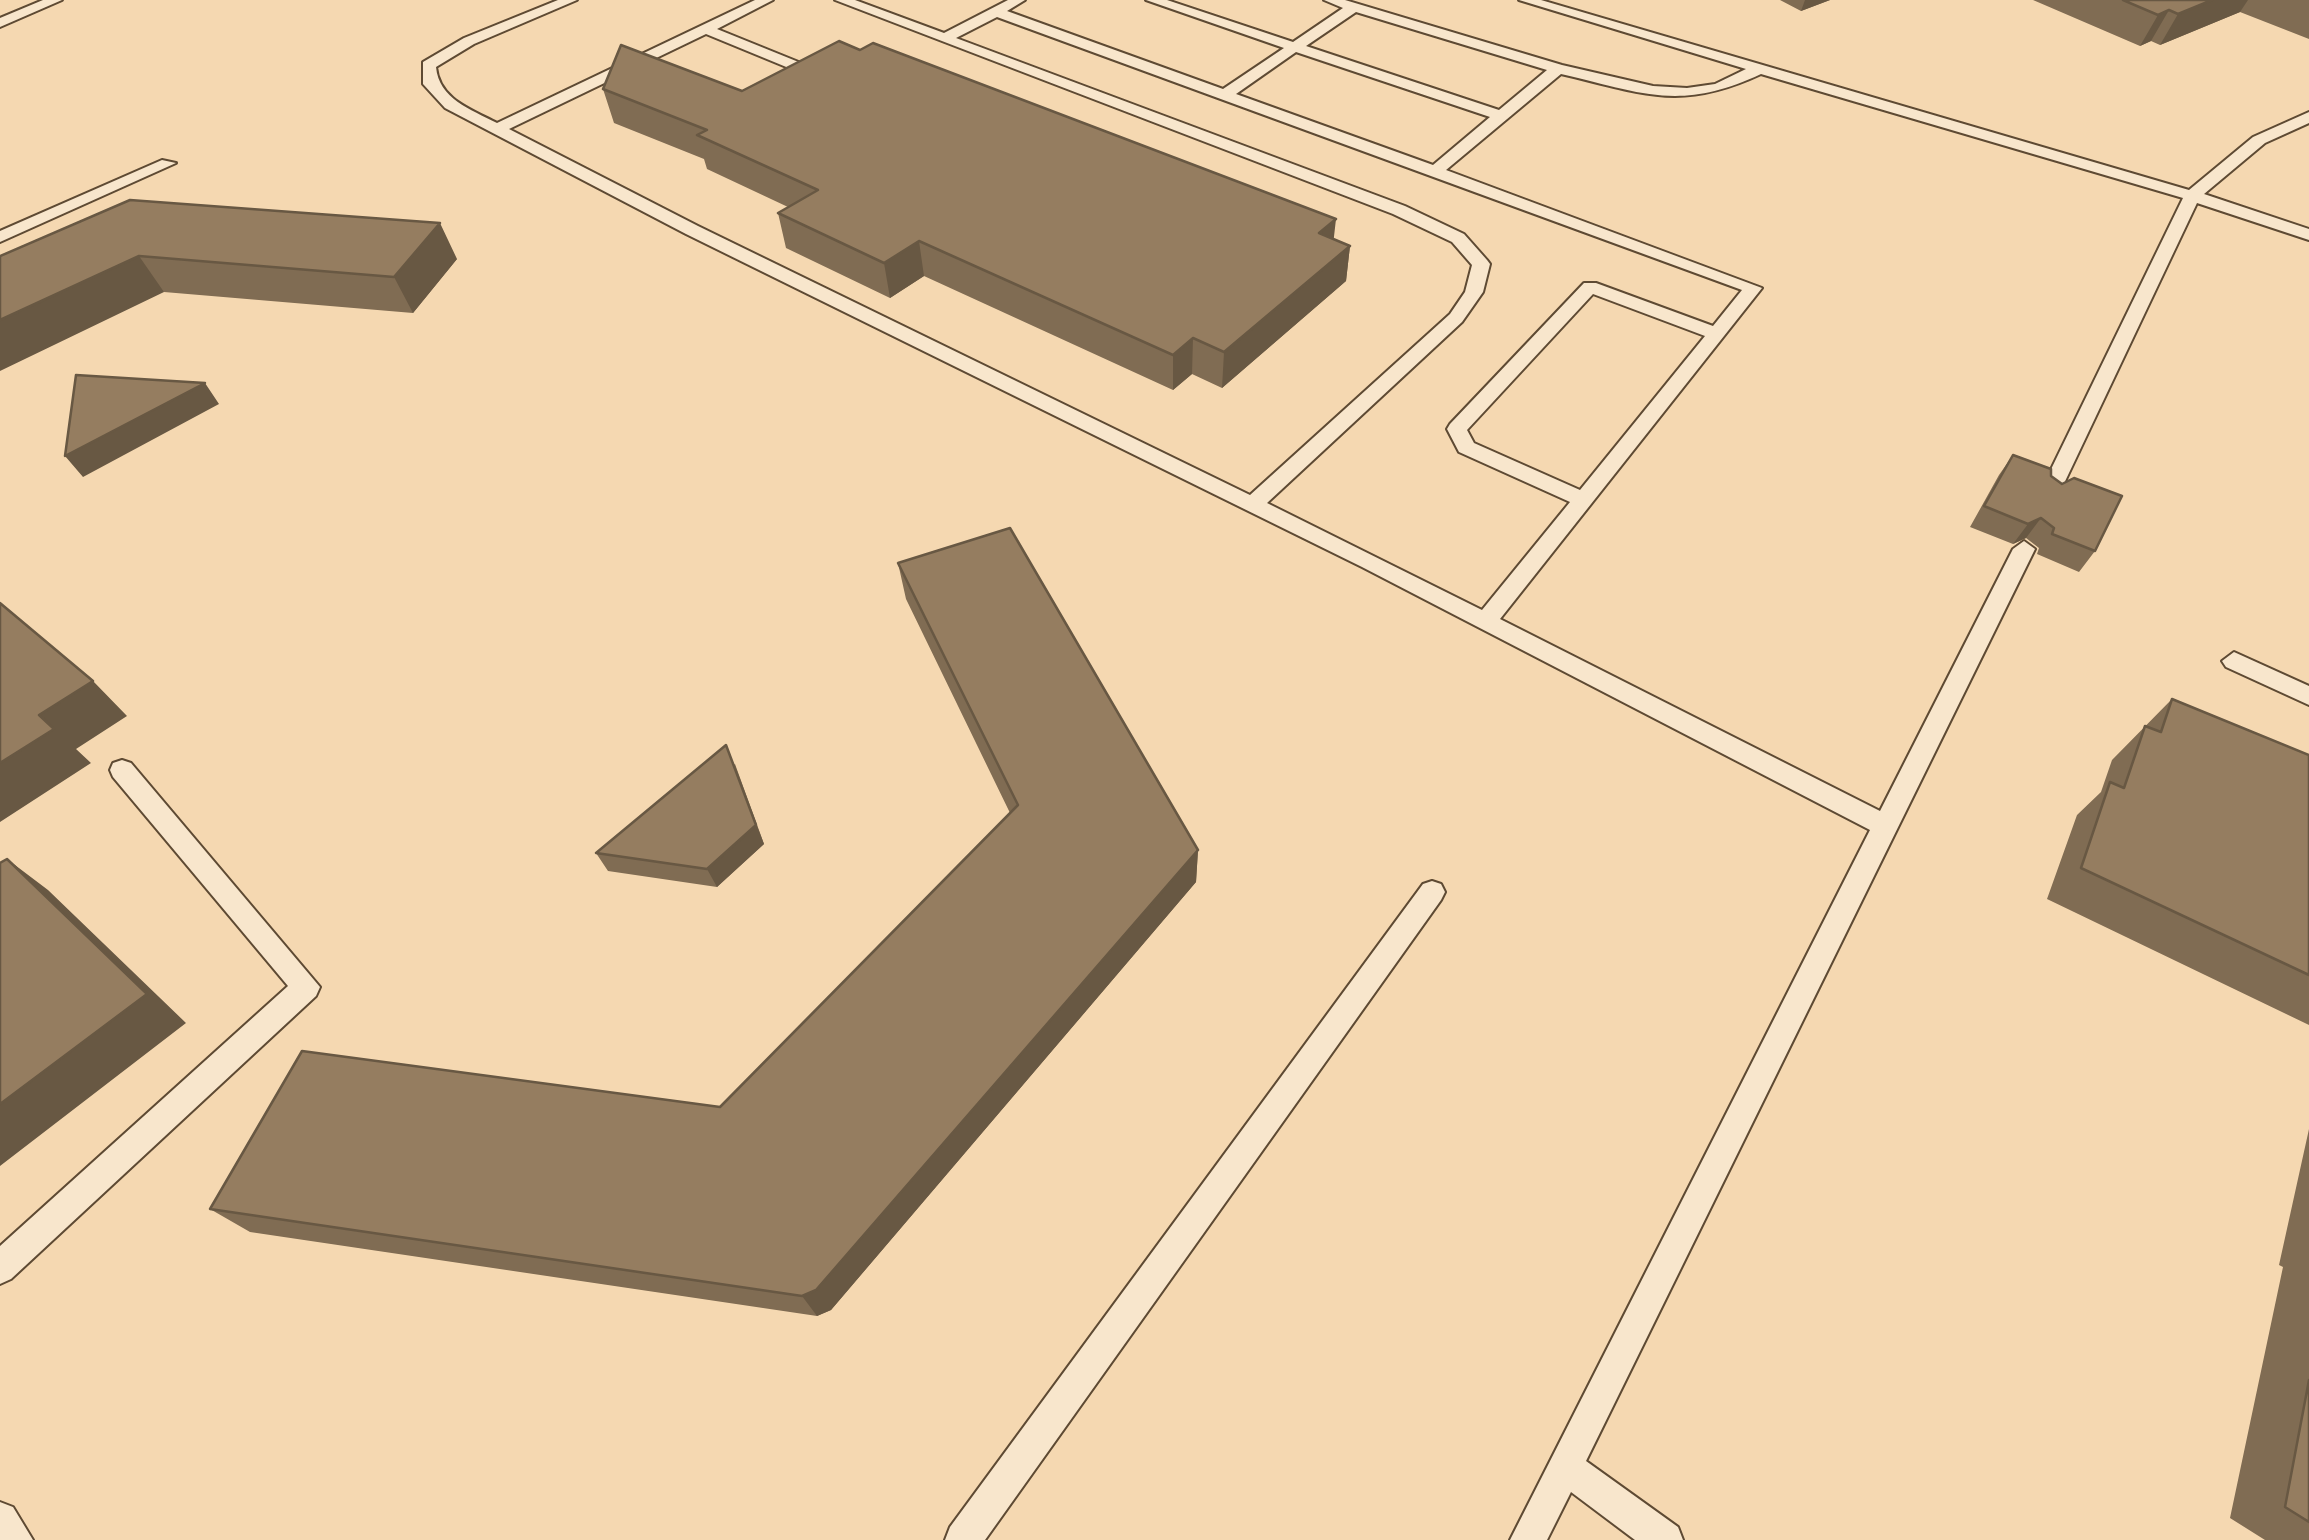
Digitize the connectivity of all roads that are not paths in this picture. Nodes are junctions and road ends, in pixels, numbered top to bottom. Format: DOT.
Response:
graph roads {
  1 [pos="55,0"];
  2 [pos="570,0"];
  3 [pos="766,0"];
  4 [pos="842,0"];
  5 [pos="1018,0"];
  6 [pos="1154,0"];
  7 [pos="1330,0"];
  8 [pos="1526,0"];
  9 [pos="1354,7"];
  10 [pos="996,12"];
  11 [pos="0,23"];
  12 [pos="705,29"];
  13 [pos="944,39"];
  14 [pos="1294,46"];
  15 [pos="801,68"];
  16 [pos="1759,68"];
  17 [pos="1558,69"];
  18 [pos="1224,95"];
  19 [pos="1502,116"];
  20 [pos="2309,117"];
  21 [pos="498,129"];
  22 [pos="168,163"];
  23 [pos="1435,171"];
  24 [pos="2192,196"];
  25 [pos="2309,235"];
  26 [pos="0,237"];
  27 [pos="1717,334"];
  28 [pos="2049,494"];
  29 [pos="1585,501"];
  30 [pos="1252,505"];
  31 [pos="2024,549"];
  32 [pos="1486,622"];
  33 [pos="2234,662"];
  34 [pos="2309,696"];
  35 [pos="122,770"];
  36 [pos="1885,826"];
  37 [pos="1432,892"];
  38 [pos="0,1268"];
  39 [pos="1564,1466"];
  40 [pos="0,1520"];
  41 [pos="14,1540"];
  42 [pos="963,1540"];
  43 [pos="1528,1540"];
  44 [pos="1664,1540"];
  1 -- 11 [label="lane"];
  2 -- 21 [label="lane"];
  3 -- 12 [label="lane"];
  4 -- 13 [label="lane"];
  5 -- 10 [label="lane"];
  6 -- 14 [label="lane"];
  7 -- 9 [label="lane"];
  8 -- 16 [label="lane"];
  9 -- 14 [label="lane"];
  9 -- 17 [label="lane"];
  10 -- 13 [label="lane"];
  10 -- 18 [label="lane"];
  12 -- 15 [label="lane"];
  12 -- 21 [label="lane"];
  13 -- 30 [label="lane"];
  14 -- 18 [label="lane"];
  14 -- 19 [label="lane"];
  16 -- 17 [label="lane"];
  16 -- 24 [label="lane"];
  17 -- 19 [label="lane"];
  18 -- 23 [label="lane"];
  19 -- 23 [label="lane"];
  20 -- 24 [label="lane"];
  21 -- 30 [label="lane"];
  22 -- 26 [label="lane"];
  23 -- 27 [label="lane"];
  24 -- 25 [label="lane"];
  24 -- 28 [label="lane"];
  27 -- 29 [label="lane"];
  27 -- 29 [label="lane"];
  29 -- 32 [label="lane"];
  30 -- 32 [label="lane"];
  31 -- 36 [label="lane"];
  32 -- 36 [label="lane"];
  33 -- 34 [label="lane"];
  35 -- 38 [label="lane"];
  36 -- 39 [label="lane"];
  37 -- 42 [label="lane"];
  39 -- 43 [label="lane"];
  39 -- 44 [label="lane"];
  40 -- 41 [label="lane"];
}
